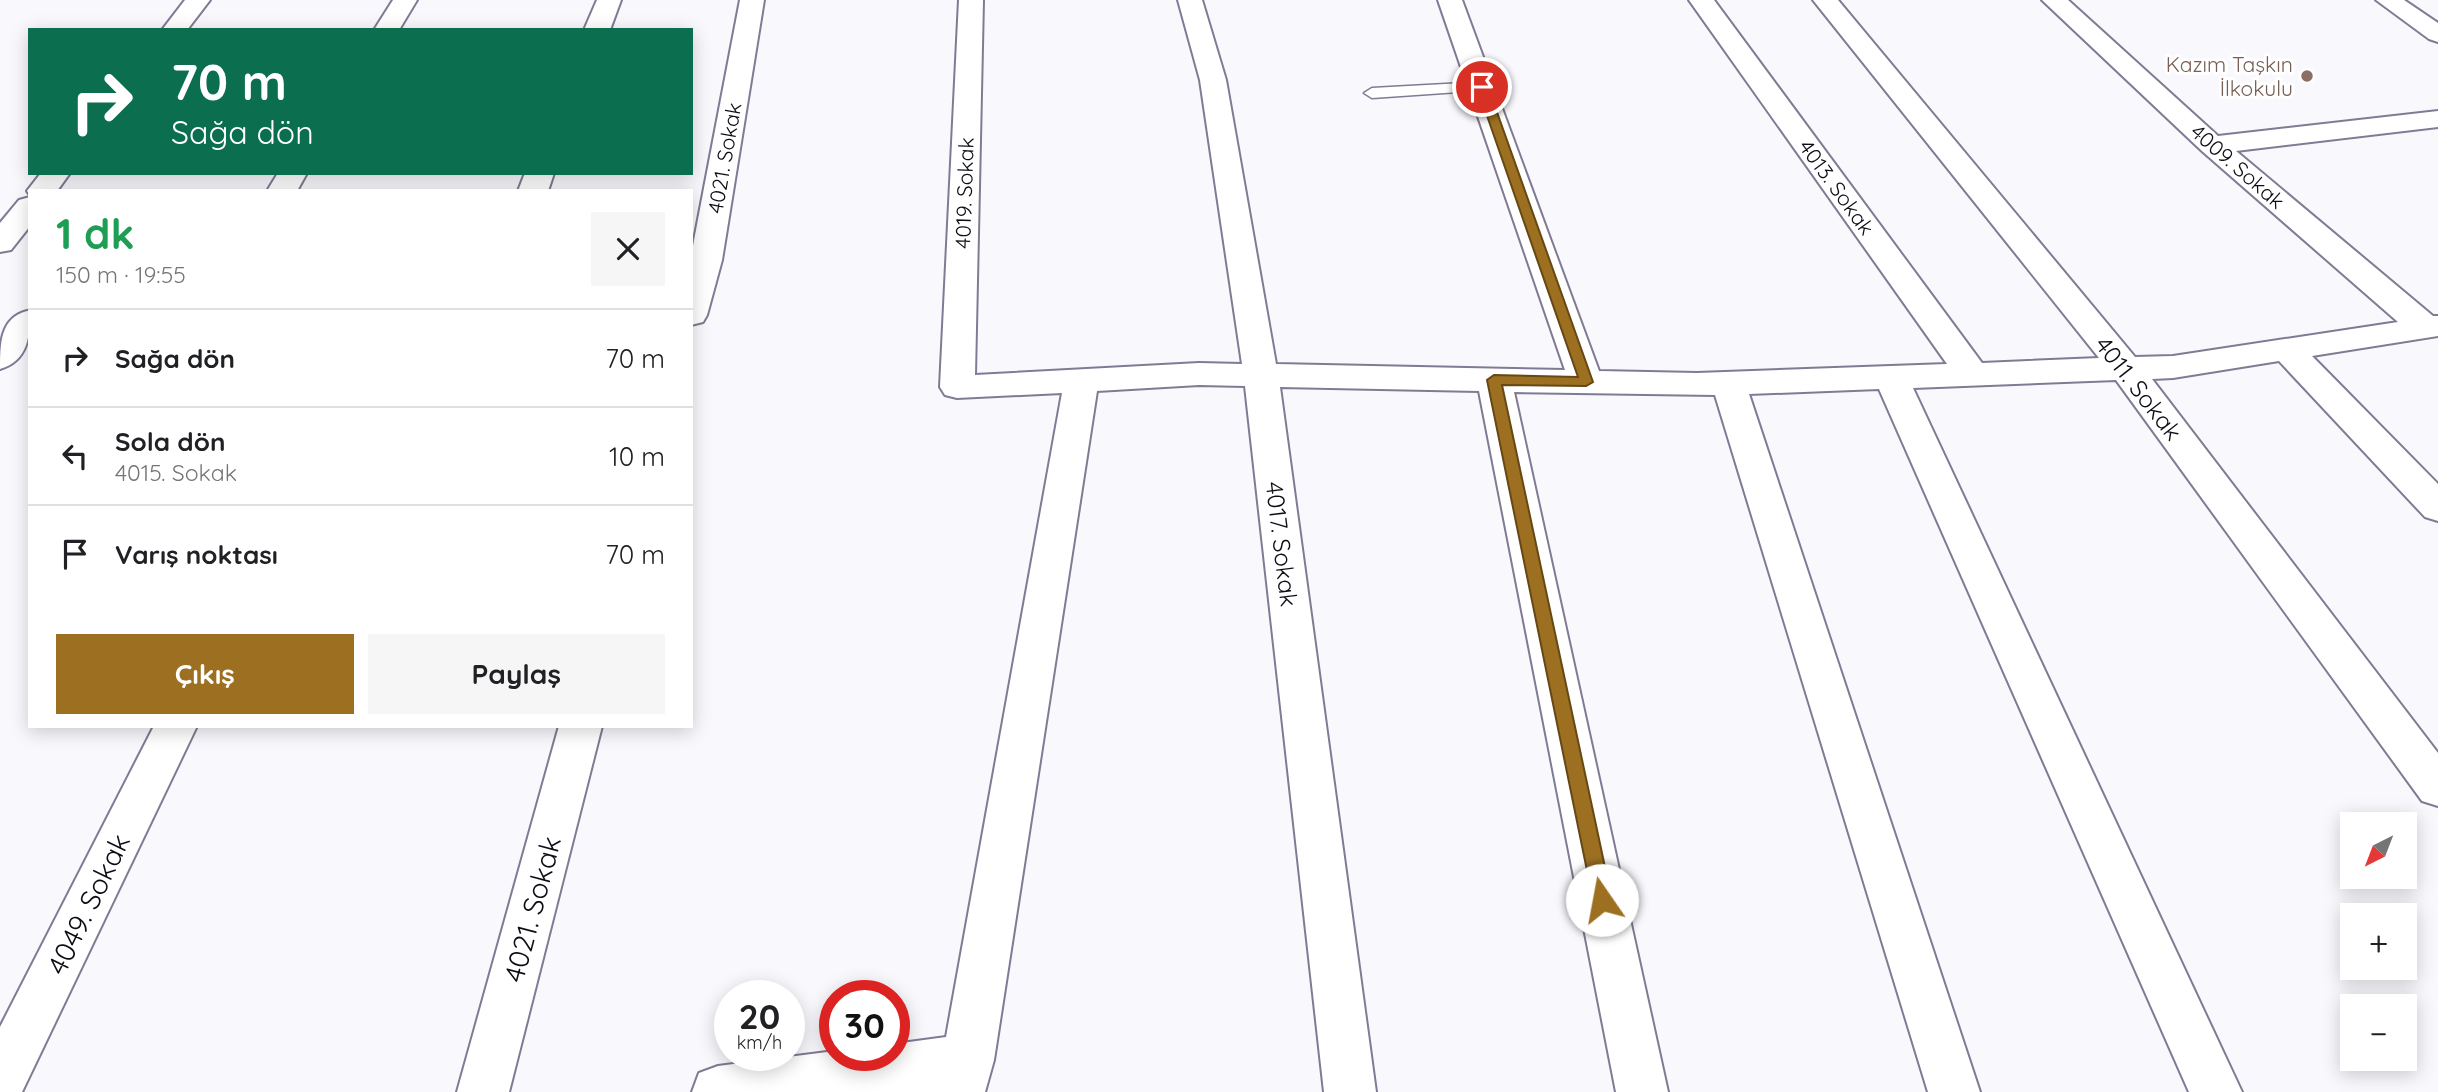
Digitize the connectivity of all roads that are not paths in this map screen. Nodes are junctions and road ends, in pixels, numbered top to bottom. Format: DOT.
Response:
graph roads {
  1 [pos="198,0"];
  2 [pos="405,0"];
  3 [pos="609,0"];
  4 [pos="752,0"];
  5 [pos="971,0"];
  6 [pos="1191,0"];
  7 [pos="1450,0"];
  8 [pos="1701,0"];
  9 [pos="1825,0"];
  10 [pos="2054,0"];
  11 [pos="2388,0"];
  12 [pos="176,28"];
  13 [pos="387,28"];
  14 [pos="598,28"];
  15 [pos="2438,34"];
  16 [pos="1482,87"];
  17 [pos="1372,93"];
  18 [pos="2438,119"];
  19 [pos="2212,145"];
  20 [pos="54,175"];
  21 [pos="44,189"];
  22 [pos="28,208"];
  23 [pos="0,243"];
  24 [pos="699,261"];
  25 [pos="693,302"];
  26 [pos="19,322"];
  27 [pos="2432,327"];
  28 [pos="2287,350"];
  29 [pos="0,358"];
  30 [pos="2126,369"];
  31 [pos="1972,374"];
  32 [pos="1261,376"];
  33 [pos="1891,377"];
  34 [pos="1081,380"];
  35 [pos="1494,380"];
  36 [pos="1586,382"];
  37 [pos="1728,382"];
  38 [pos="2438,507"];
  39 [pos="175,728"];
  40 [pos="580,728"];
  41 [pos="2438,787"];
  42 [pos="964,1076"];
  43 [pos="0,1082"];
  44 [pos="483,1092"];
  45 [pos="718,1092"];
  46 [pos="1350,1092"];
  47 [pos="1642,1092"];
  48 [pos="1954,1092"];
  49 [pos="2216,1092"];
  1 -- 12 [label="street"];
  2 -- 13 [label="street"];
  3 -- 14 [label="street"];
  4 -- 24 [label="street, 4021. Sokak"];
  5 -- 34 [label="street, 4019. Sokak"];
  6 -- 32 [label="street, 4017. Sokak"];
  7 -- 16 [label="street"];
  8 -- 31 [label="street, 4013. Sokak"];
  9 -- 30 [label="street, 4011. Sokak"];
  10 -- 19 [label="street, 4009. Sokak"];
  11 -- 15 [label="street"];
  16 -- 17 [label="lane"];
  16 -- 36 [label="street"];
  18 -- 19 [label="street"];
  19 -- 27 [label="street, 4009. Sokak"];
  20 -- 21 [label="street"];
  22 -- 23 [label="street"];
  24 -- 25 [label="street, 4021. Sokak"];
  26 -- 29 [label="street"];
  27 -- 28 [label="street"];
  28 -- 30 [label="street"];
  28 -- 38 [label="street"];
  30 -- 31 [label="street"];
  30 -- 41 [label="street, 4011. Sokak"];
  31 -- 33 [label="street"];
  32 -- 34 [label="street"];
  32 -- 35 [label="street"];
  32 -- 46 [label="street, 4017. Sokak"];
  33 -- 37 [label="street"];
  33 -- 49 [label="street"];
  34 -- 42 [label="street"];
  35 -- 36 [label="street"];
  35 -- 47 [label="street"];
  36 -- 37 [label="street"];
  37 -- 48 [label="street"];
  39 -- 43 [label="street, 4049. Sokak"];
  40 -- 44 [label="street, 4021. Sokak"];
  42 -- 45 [label="street"];
}
